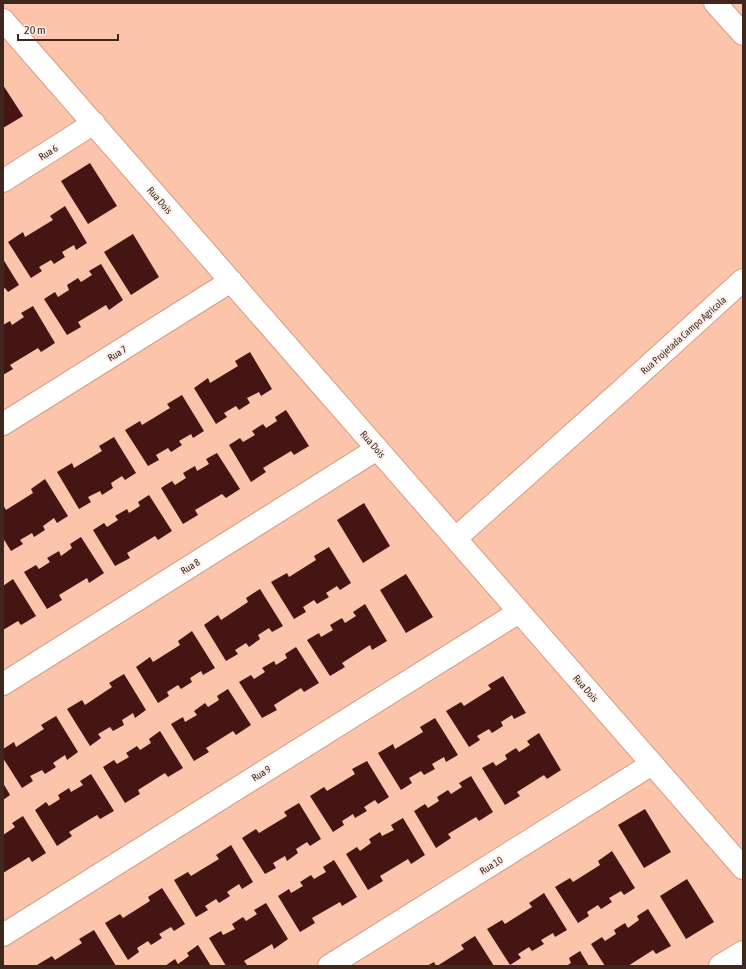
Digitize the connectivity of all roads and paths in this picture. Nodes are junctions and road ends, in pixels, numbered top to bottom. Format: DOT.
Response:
graph roads {
  1 [pos="715,3"];
  2 [pos="3,20"];
  3 [pos="743,34"];
  4 [pos="94,123"];
  5 [pos="3,181"];
  6 [pos="743,280"];
  7 [pos="231,281"];
  8 [pos="3,424"];
  9 [pos="377,449"];
  10 [pos="456,538"];
  11 [pos="519,612"];
  12 [pos="3,684"];
  13 [pos="652,764"];
  14 [pos="743,868"];
  15 [pos="3,935"];
  16 [pos="743,952"];
  17 [pos="329,966"];
  18 [pos="720,966"];
  1 -- 3 [label="street"];
  2 -- 4 [label="street, Rua Dois"];
  4 -- 5 [label="street, Rua 6"];
  4 -- 7 [label="street, Rua Dois"];
  6 -- 10 [label="street, Rua Projetada Campo Agricola"];
  7 -- 8 [label="street, Rua 7"];
  7 -- 9 [label="street, Rua Dois"];
  9 -- 10 [label="street, Rua Dois"];
  9 -- 12 [label="street, Rua 8"];
  10 -- 11 [label="street, Rua Dois"];
  11 -- 13 [label="street, Rua Dois"];
  11 -- 15 [label="street, Rua 9"];
  13 -- 14 [label="street, Rua Dois"];
  13 -- 17 [label="street, Rua 10"];
  16 -- 18 [label="street"];
}
